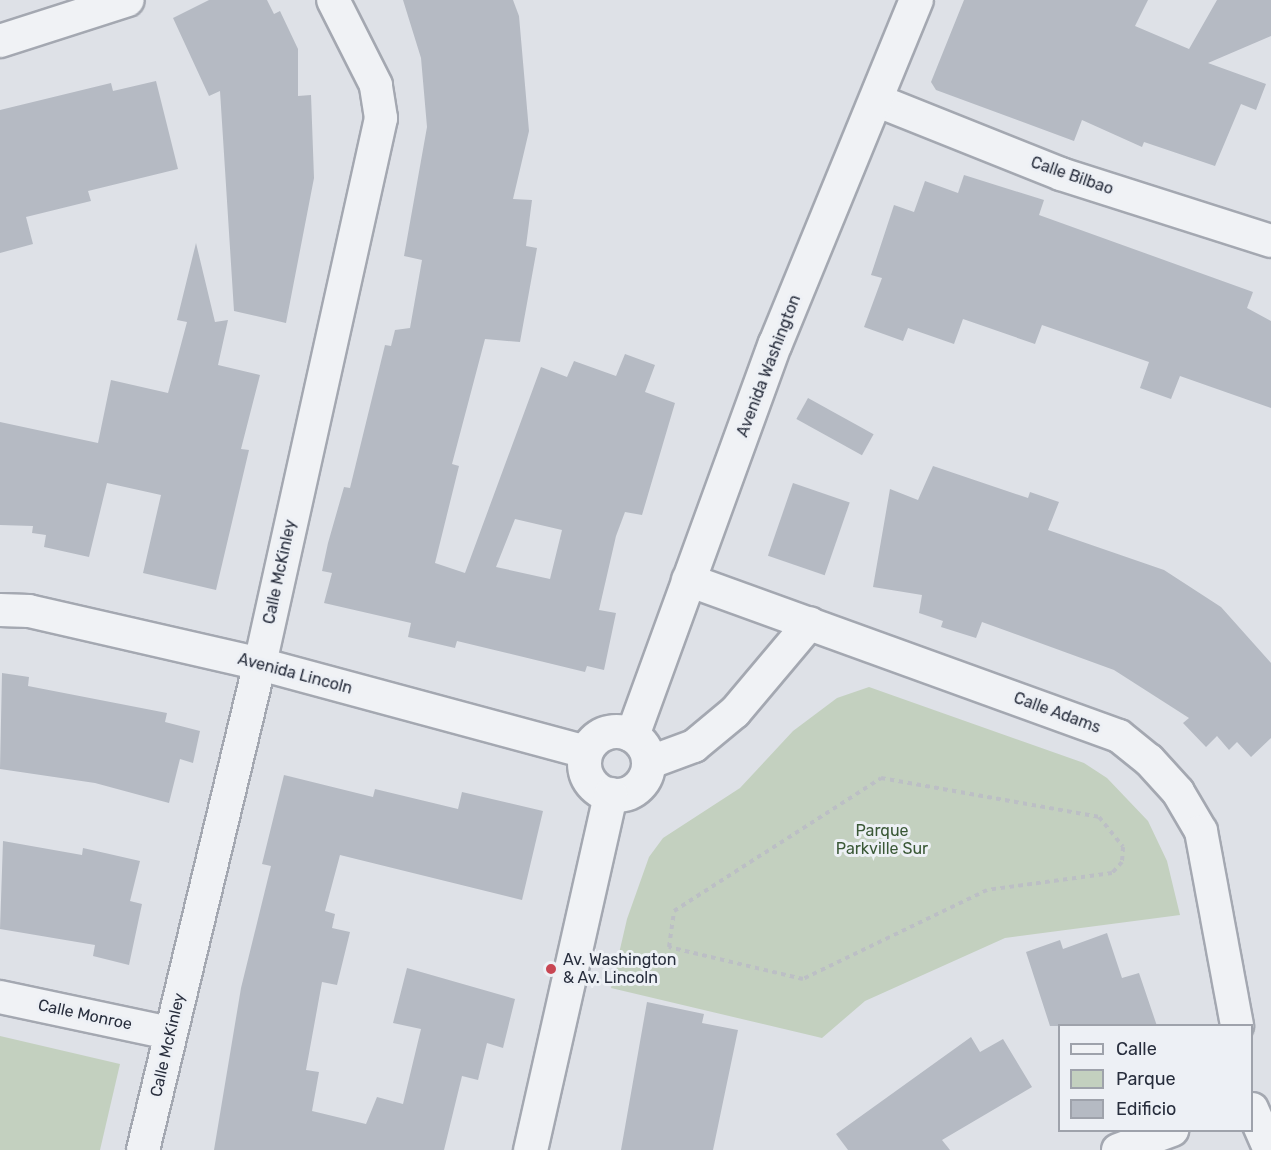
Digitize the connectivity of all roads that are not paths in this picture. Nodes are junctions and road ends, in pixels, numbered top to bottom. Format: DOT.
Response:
graph roads {
  1 [pos="128,0"];
  2 [pos="333,0"];
  3 [pos="916,0"];
  4 [pos="0,41"];
  5 [pos="876,100"];
  6 [pos="1271,241"];
  7 [pos="688,580"];
  8 [pos="0,610"];
  9 [pos="810,623"];
  10 [pos="260,664"];
  11 [pos="632,735"];
  12 [pos="586,752"];
  13 [pos="648,763"];
  14 [pos="610,794"];
  15 [pos="0,997"];
  16 [pos="1237,1024"];
  17 [pos="170,1033"];
  18 [pos="1253,1113"];
  19 [pos="1169,1132"];
  20 [pos="143,1150"];
  21 [pos="530,1150"];
  22 [pos="1118,1150"];
  23 [pos="1270,1150"];
  1 -- 4 [label="street"];
  2 -- 10 [label="street, Calle McKinley"];
  3 -- 5 [label="street, Avenida Washington"];
  5 -- 6 [label="street, Calle Bilbao"];
  5 -- 7 [label="street, Avenida Washington"];
  7 -- 9 [label="street, Calle Adams"];
  7 -- 11 [label="street, Avenida Washington"];
  8 -- 10 [label="street, Avenida Lincoln"];
  9 -- 13 [label="street"];
  9 -- 16 [label="street, Calle Adams"];
  10 -- 12 [label="street, Avenida Lincoln"];
  10 -- 17 [label="street, Calle McKinley"];
  11 -- 12 [label="street"];
  11 -- 13 [label="street"];
  12 -- 14 [label="street"];
  13 -- 14 [label="street"];
  14 -- 21 [label="street"];
  15 -- 17 [label="street, Calle Monroe"];
  17 -- 20 [label="street, Calle McKinley"];
  18 -- 23 [label="street"];
  19 -- 22 [label="street"];
}
